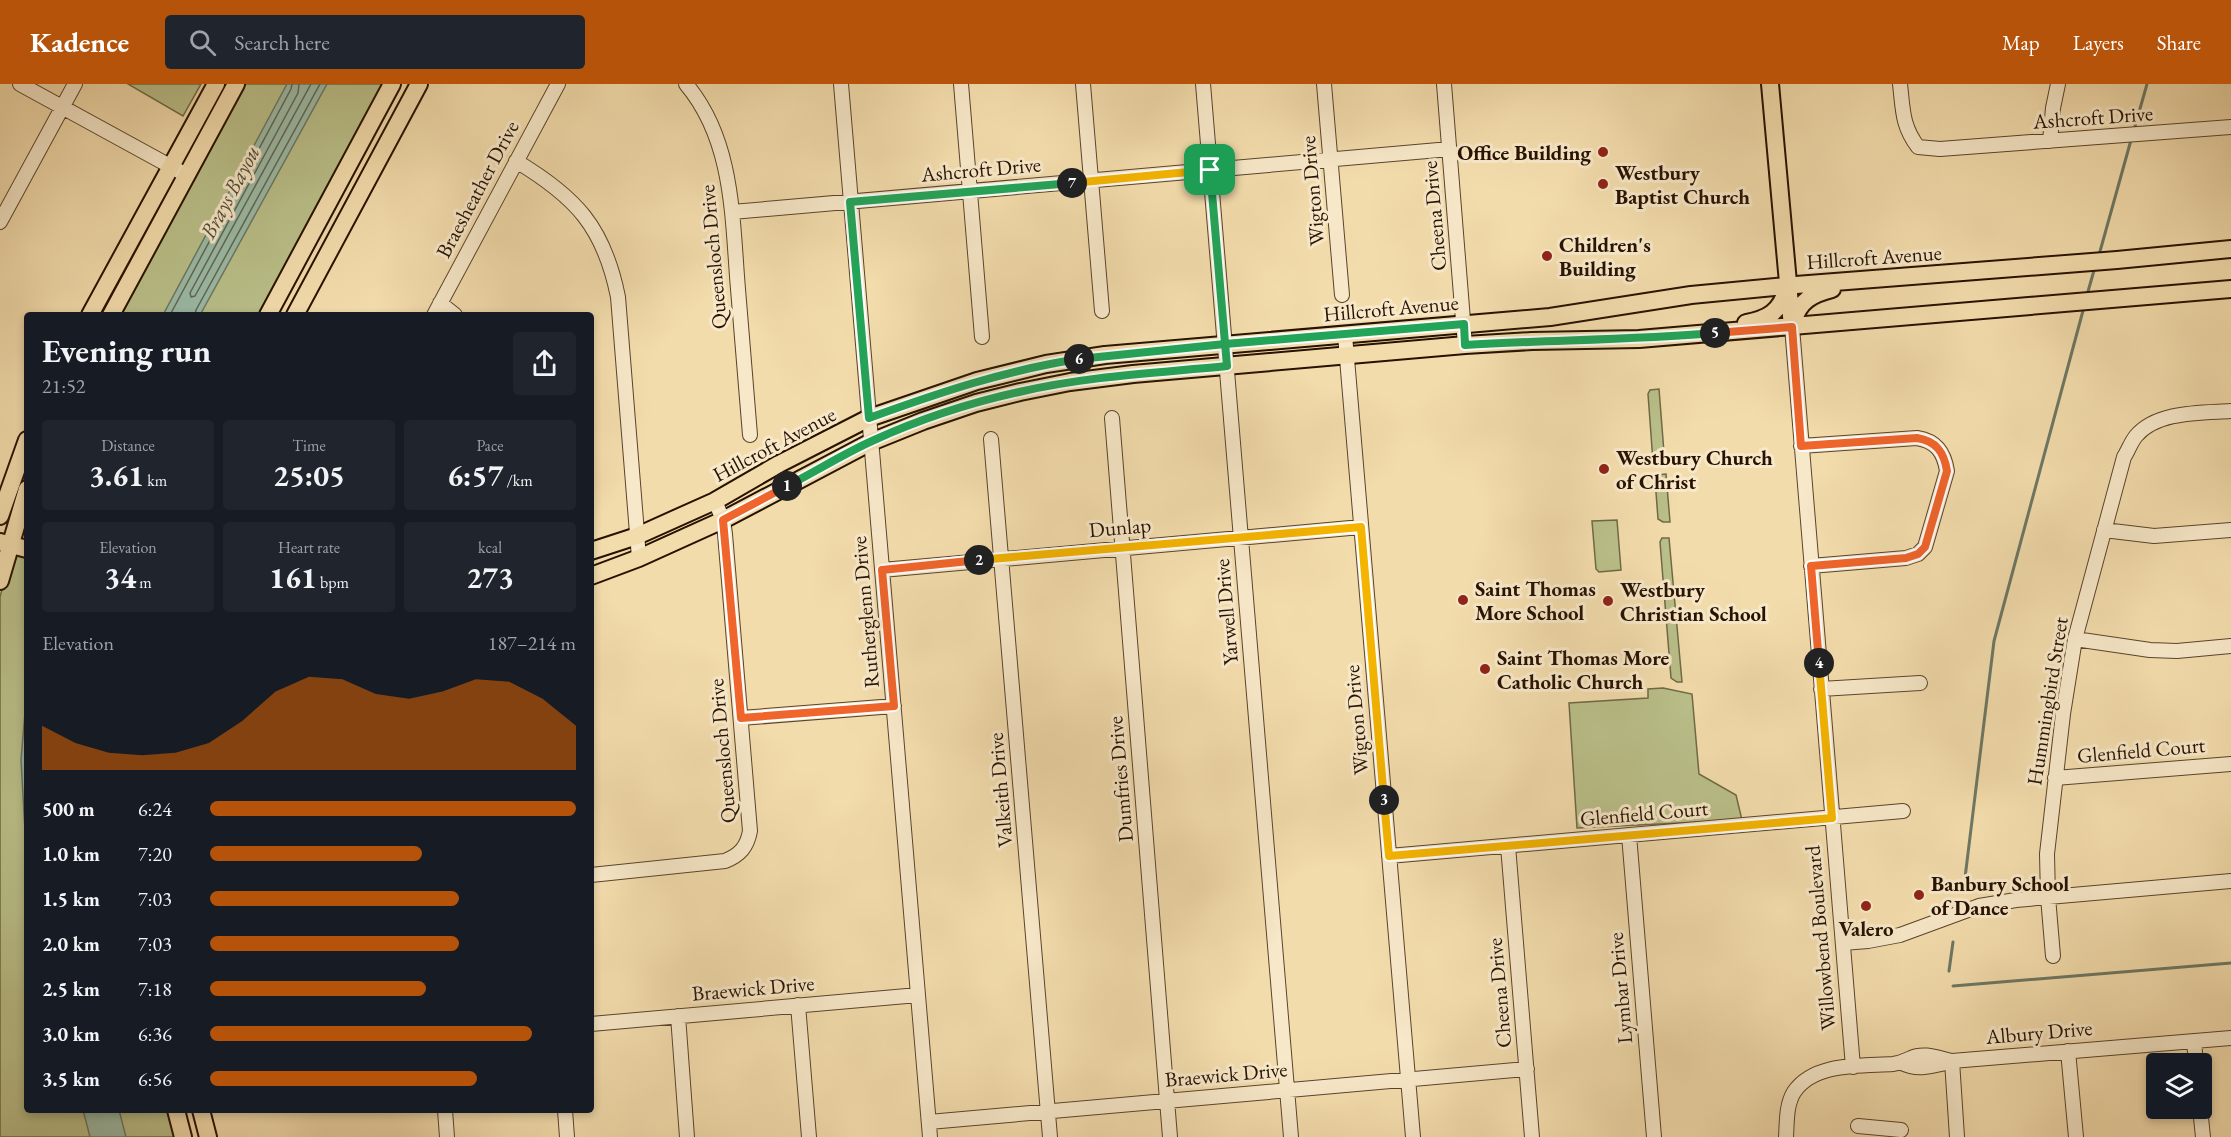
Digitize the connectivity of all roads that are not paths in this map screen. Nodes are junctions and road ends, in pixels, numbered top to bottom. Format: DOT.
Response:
graph roads {
  1 [pos="20,84"];
  2 [pos="75,84"];
  3 [pos="216,84"];
  4 [pos="236,84"];
  5 [pos="392,84"];
  6 [pos="419,84"];
  7 [pos="558,84"];
  8 [pos="686,84"];
  9 [pos="841,84"];
  10 [pos="961,84"];
  11 [pos="1083,84"];
  12 [pos="1203,84"];
  13 [pos="1324,84"];
  14 [pos="1444,84"];
  15 [pos="1770,84"];
  16 [pos="1900,84"];
  17 [pos="2058,84"];
  18 [pos="63,106"];
  19 [pos="2231,127"];
  20 [pos="2050,141"];
  21 [pos="1450,149"];
  22 [pos="1330,160"];
  23 [pos="351,161"];
  24 [pos="516,161"];
  25 [pos="171,167"];
  26 [pos="1210,170"];
  27 [pos="371,173"];
  28 [pos="186,176"];
  29 [pos="1091,181"];
  30 [pos="969,192"];
  31 [pos="850,202"];
  32 [pos="732,212"];
  33 [pos="0,222"];
  34 [pos="2231,249"];
  35 [pos="1874,279"];
  36 [pos="1788,286"];
  37 [pos="2231,289"];
  38 [pos="1342,295"];
  39 [pos="437,309"];
  40 [pos="1102,311"];
  41 [pos="92,312"];
  42 [pos="113,312"];
  43 [pos="270,312"];
  44 [pos="297,312"];
  45 [pos="1464,324"];
  46 [pos="1792,327"];
  47 [pos="1712,333"];
  48 [pos="1345,335"];
  49 [pos="982,337"];
  50 [pos="1225,344"];
  51 [pos="1465,345"];
  52 [pos="1347,357"];
  53 [pos="1227,366"];
  54 [pos="2231,411"];
  55 [pos="869,418"];
  56 [pos="1112,418"];
  57 [pos="750,435"];
  58 [pos="992,439"];
  59 [pos="871,442"];
  60 [pos="1801,446"];
  61 [pos="24,455"];
  62 [pos="24,495"];
  63 [pos="714,501"];
  64 [pos="723,520"];
  65 [pos="10,523"];
  66 [pos="1361,527"];
  67 [pos="2104,530"];
  68 [pos="2231,530"];
  69 [pos="637,536"];
  70 [pos="1241,538"];
  71 [pos="15,546"];
  72 [pos="1123,547"];
  73 [pos="594,550"];
  74 [pos="639,558"];
  75 [pos="1001,558"];
  76 [pos="1811,566"];
  77 [pos="882,570"];
  78 [pos="594,575"];
  79 [pos="0,581"];
  80 [pos="2074,639"];
  81 [pos="2231,646"];
  82 [pos="1920,683"];
  83 [pos="1821,689"];
  84 [pos="894,706"];
  85 [pos="741,718"];
  86 [pos="2231,764"];
  87 [pos="2055,778"];
  88 [pos="1903,811"];
  89 [pos="1832,818"];
  90 [pos="1629,836"];
  91 [pos="1508,846"];
  92 [pos="1389,856"];
  93 [pos="594,875"];
  94 [pos="2231,881"];
  95 [pos="2048,897"];
  96 [pos="1843,943"];
  97 [pos="2053,956"];
  98 [pos="918,995"];
  99 [pos="798,1005"];
  100 [pos="678,1016"];
  101 [pos="594,1024"];
  102 [pos="2231,1038"];
  103 [pos="2194,1041"];
  104 [pos="2068,1051"];
  105 [pos="2195,1053"];
  106 [pos="1952,1061"];
  107 [pos="1853,1067"];
  108 [pos="1527,1069"];
  109 [pos="1408,1079"];
  110 [pos="1287,1090"];
  111 [pos="1167,1101"];
  112 [pos="1048,1111"];
  113 [pos="177,1113"];
  114 [pos="202,1113"];
  115 [pos="445,1113"];
  116 [pos="565,1113"];
  117 [pos="2201,1119"];
  118 [pos="929,1122"];
  119 [pos="1858,1126"];
  120 [pos="1900,1130"];
  121 [pos="183,1137"];
  122 [pos="208,1137"];
  123 [pos="447,1137"];
  124 [pos="567,1137"];
  125 [pos="687,1137"];
  126 [pos="809,1137"];
  127 [pos="930,1137"];
  128 [pos="1050,1137"];
  129 [pos="1170,1137"];
  130 [pos="1291,1137"];
  131 [pos="1413,1137"];
  132 [pos="1532,1137"];
  133 [pos="1654,1137"];
  134 [pos="1786,1137"];
  135 [pos="1957,1137"];
  136 [pos="2076,1137"];
  137 [pos="2203,1137"];
  1 -- 18 [label="street"];
  2 -- 18 [label="street"];
  3 -- 25 [label="main road"];
  4 -- 28 [label="main road"];
  5 -- 23 [label="main road"];
  6 -- 27 [label="main road"];
  7 -- 24 [label="street, Braesheather Drive"];
  8 -- 32 [label="street, Queensloch Drive"];
  9 -- 31 [label="street, Rutherglenn Drive"];
  10 -- 30 [label="street"];
  11 -- 29 [label="street"];
  12 -- 26 [label="street, Yarwell Drive"];
  13 -- 22 [label="street, Wigton Drive"];
  14 -- 21 [label="street, Cheena Drive"];
  15 -- 36 [label="main road, Willowbend Boulevard"];
  16 -- 20 [label="street, Ashcroft Drive"];
  17 -- 20 [label="street"];
  18 -- 25 [label="street"];
  18 -- 33 [label="street"];
  19 -- 20 [label="street, Ashcroft Drive"];
  21 -- 22 [label="street, Ashcroft Drive"];
  21 -- 45 [label="street, Cheena Drive"];
  22 -- 26 [label="street, Ashcroft Drive"];
  22 -- 38 [label="street, Wigton Drive"];
  23 -- 27 [label="main road"];
  23 -- 43 [label="main road"];
  24 -- 39 [label="street, Braesheather Drive"];
  24 -- 69 [label="street"];
  25 -- 28 [label="street"];
  25 -- 41 [label="main road"];
  26 -- 29 [label="street, Ashcroft Drive"];
  26 -- 50 [label="street, Yarwell Drive"];
  27 -- 44 [label="main road"];
  28 -- 42 [label="main road"];
  29 -- 30 [label="street, Ashcroft Drive"];
  29 -- 40 [label="street"];
  30 -- 31 [label="street, Ashcroft Drive"];
  30 -- 49 [label="street"];
  31 -- 32 [label="street, Ashcroft Drive"];
  31 -- 55 [label="street, Rutherglenn Drive"];
  32 -- 57 [label="street, Queensloch Drive"];
  34 -- 35 [label="main road, Hillcroft Avenue"];
  35 -- 36 [label="main road, Hillcroft Avenue"];
  35 -- 46 [label="main road"];
  36 -- 45 [label="main road, Hillcroft Avenue"];
  36 -- 46 [label="main road, Willowbend Boulevard"];
  36 -- 47 [label="main road"];
  37 -- 46 [label="main road, Hillcroft Avenue"];
  45 -- 48 [label="main road, Hillcroft Avenue"];
  45 -- 51 [label="street, Cheena Drive"];
  46 -- 47 [label="main road, Hillcroft Avenue"];
  46 -- 60 [label="street, Willowbend Boulevard"];
  47 -- 51 [label="main road, Hillcroft Avenue"];
  48 -- 50 [label="main road, Hillcroft Avenue"];
  48 -- 52 [label="street, Wigton Drive"];
  50 -- 53 [label="street, Yarwell Drive"];
  50 -- 55 [label="main road, Hillcroft Avenue"];
  51 -- 52 [label="main road, Hillcroft Avenue"];
  52 -- 53 [label="main road, Hillcroft Avenue"];
  52 -- 66 [label="street, Wigton Drive"];
  53 -- 59 [label="main road, Hillcroft Avenue"];
  53 -- 70 [label="street, Yarwell Drive"];
  54 -- 67 [label="street, Hummingbird Street"];
  55 -- 59 [label="street, Rutherglenn Drive"];
  55 -- 63 [label="main road, Hillcroft Avenue"];
  56 -- 72 [label="street, Dumfries Drive"];
  58 -- 75 [label="street, Valkeith Drive"];
  59 -- 64 [label="main road, Hillcroft Avenue"];
  59 -- 77 [label="street, Rutherglenn Drive"];
  60 -- 76 [label="street, Willowbend Boulevard"];
  60 -- 76 [label="street"];
  61 -- 65 [label="main road"];
  62 -- 65 [label="main road"];
  63 -- 64 [label="street, Queensloch Drive"];
  63 -- 69 [label="main road, Hillcroft Avenue"];
  64 -- 74 [label="main road, Hillcroft Avenue"];
  64 -- 85 [label="street, Queensloch Drive"];
  65 -- 71 [label="main road"];
  66 -- 70 [label="street, Dunlap"];
  66 -- 92 [label="street, Wigton Drive"];
  67 -- 68 [label="street"];
  67 -- 80 [label="street, Hummingbird Street"];
  69 -- 73 [label="main road, Hillcroft Avenue"];
  69 -- 74 [label="street"];
  70 -- 72 [label="street, Dunlap"];
  70 -- 110 [label="street, Yarwell Drive"];
  71 -- 79 [label="main road"];
  72 -- 75 [label="street, Dunlap"];
  72 -- 111 [label="street, Dumfries Drive"];
  74 -- 78 [label="main road, Hillcroft Avenue"];
  75 -- 77 [label="street, Dunlap"];
  75 -- 112 [label="street, Valkeith Drive"];
  76 -- 83 [label="street, Willowbend Boulevard"];
  77 -- 84 [label="street, Rutherglenn Drive"];
  80 -- 81 [label="street"];
  80 -- 87 [label="street, Hummingbird Street"];
  82 -- 83 [label="street"];
  83 -- 89 [label="street, Willowbend Boulevard"];
  84 -- 85 [label="street"];
  84 -- 98 [label="street, Rutherglenn Drive"];
  85 -- 93 [label="street, Queensloch Drive"];
  86 -- 87 [label="street, Glenfield Court"];
  87 -- 95 [label="street, Hummingbird Street"];
  88 -- 89 [label="street, Glenfield Court"];
  89 -- 90 [label="street, Glenfield Court"];
  89 -- 96 [label="street, Willowbend Boulevard"];
  90 -- 91 [label="street, Glenfield Court"];
  90 -- 133 [label="street, Lymbar Drive"];
  91 -- 92 [label="street, Glenfield Court"];
  91 -- 108 [label="street, Cheena Drive"];
  92 -- 109 [label="street, Wigton Drive"];
  94 -- 95 [label="street"];
  95 -- 96 [label="street"];
  95 -- 97 [label="street, Hummingbird Street"];
  96 -- 107 [label="street, Willowbend Boulevard"];
  98 -- 99 [label="street, Braewick Drive"];
  98 -- 118 [label="street, Rutherglenn Drive"];
  99 -- 100 [label="street, Braewick Drive"];
  99 -- 126 [label="street"];
  100 -- 101 [label="street, Braewick Drive"];
  100 -- 125 [label="street"];
  102 -- 103 [label="street, Albury Drive"];
  103 -- 104 [label="street, Albury Drive"];
  103 -- 105 [label="street"];
  104 -- 106 [label="street, Albury Drive"];
  104 -- 136 [label="street"];
  106 -- 107 [label="street, Albury Drive"];
  106 -- 135 [label="street"];
  107 -- 134 [label="street"];
  108 -- 109 [label="street, Braewick Drive"];
  108 -- 132 [label="street, Cheena Drive"];
  109 -- 110 [label="street, Braewick Drive"];
  109 -- 131 [label="street, Wigton Drive"];
  110 -- 111 [label="street, Braewick Drive"];
  110 -- 130 [label="street, Yarwell Drive"];
  111 -- 112 [label="street, Braewick Drive"];
  111 -- 129 [label="street, Dumfries Drive"];
  112 -- 118 [label="street, Braewick Drive"];
  112 -- 128 [label="street, Valkeith Drive"];
  113 -- 121 [label="main road"];
  114 -- 122 [label="main road"];
  115 -- 123 [label="street"];
  116 -- 124 [label="street"];
  117 -- 137 [label="street"];
  118 -- 127 [label="street, Rutherglenn Drive"];
  119 -- 120 [label="street"];
}
